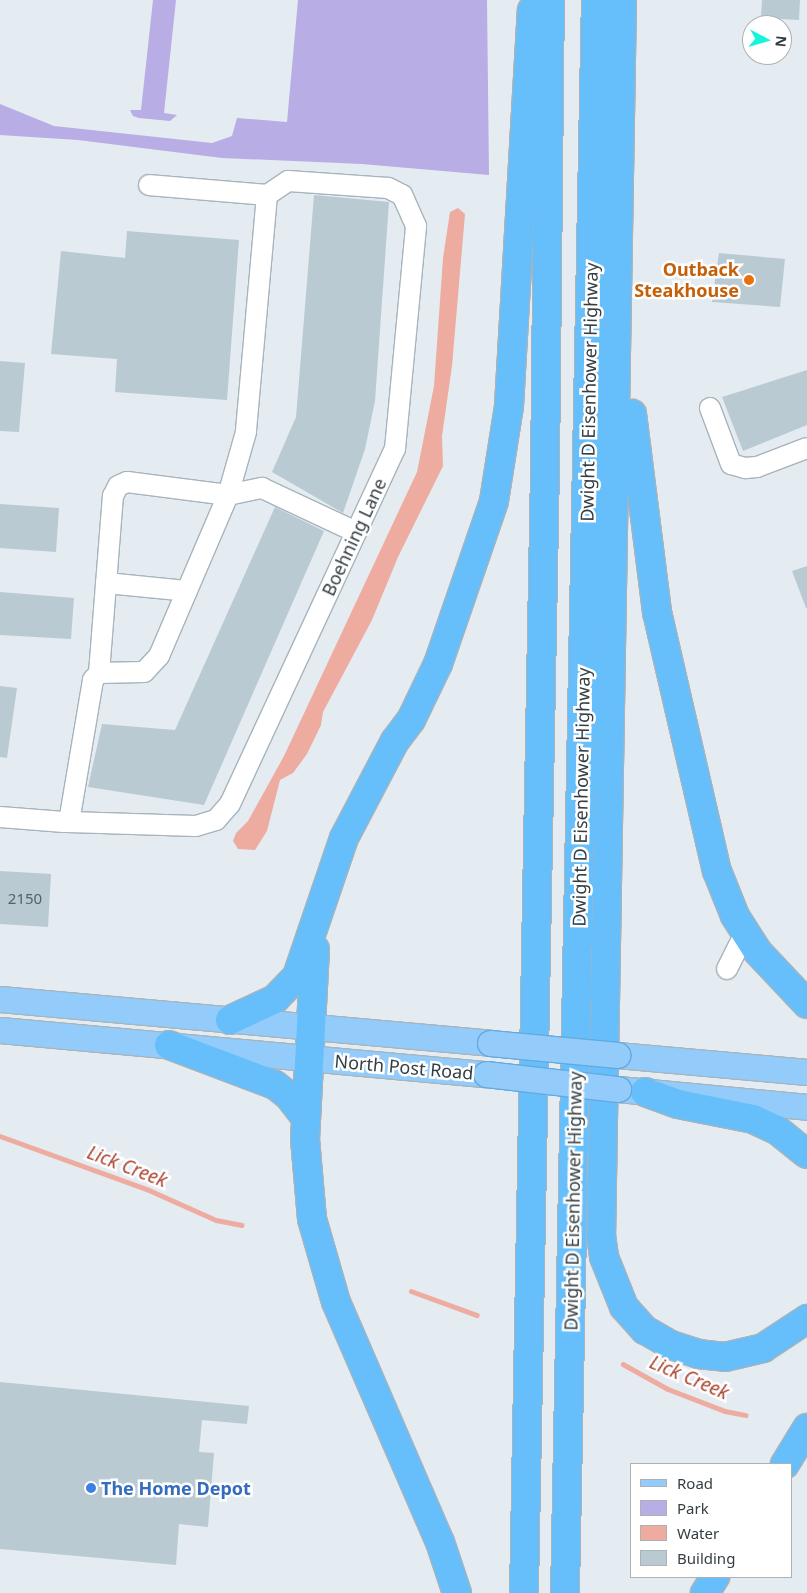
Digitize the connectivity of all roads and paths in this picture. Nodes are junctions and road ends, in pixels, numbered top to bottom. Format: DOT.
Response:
graph roads {
  1 [pos="532,0"];
  2 [pos="550,0"];
  3 [pos="596,0"];
  4 [pos="622,0"];
  5 [pos="621,136"];
  6 [pos="149,185"];
  7 [pos="267,195"];
  8 [pos="710,408"];
  9 [pos="807,448"];
  10 [pos="228,495"];
  11 [pos="356,532"];
  12 [pos="106,583"];
  13 [pos="187,591"];
  14 [pos="98,673"];
  15 [pos="0,817"];
  16 [pos="69,822"];
  17 [pos="318,910"];
  18 [pos="745,933"];
  19 [pos="727,969"];
  20 [pos="0,999"];
  21 [pos="807,1004"];
  22 [pos="230,1020"];
  23 [pos="312,1028"];
  24 [pos="0,1030"];
  25 [pos="169,1045"];
  26 [pos="311,1058"];
  27 [pos="807,1072"];
  28 [pos="645,1092"];
  29 [pos="807,1107"];
  30 [pos="305,1117"];
  31 [pos="807,1154"];
  32 [pos="807,1319"];
  33 [pos="807,1428"];
  34 [pos="786,1463"];
  35 [pos="714,1578"];
  36 [pos="457,1593"];
  37 [pos="524,1593"];
  38 [pos="565,1593"];
  39 [pos="705,1593"];
  1 -- 17 [label="highway"];
  2 -- 37 [label="highway"];
  3 -- 38 [label="highway, Dwight D Eisenhower Highway"];
  4 -- 5 [label="highway"];
  5 -- 18 [label="highway"];
  5 -- 32 [label="highway"];
  6 -- 7 [label="street"];
  7 -- 10 [label="street"];
  7 -- 11 [label="street, Boehning Lane"];
  8 -- 9 [label="street"];
  10 -- 11 [label="street"];
  10 -- 12 [label="street"];
  10 -- 13 [label="street"];
  11 -- 16 [label="street, Boehning Lane"];
  12 -- 13 [label="street"];
  12 -- 14 [label="street"];
  13 -- 14 [label="street"];
  14 -- 16 [label="street"];
  15 -- 16 [label="street"];
  17 -- 22 [label="highway"];
  17 -- 23 [label="highway"];
  18 -- 19 [label="street"];
  18 -- 21 [label="highway"];
  20 -- 22 [label="main road, North Post Road"];
  22 -- 23 [label="main road, North Post Road"];
  23 -- 26 [label="highway"];
  23 -- 27 [label="main road, North Post Road, bridge"];
  24 -- 25 [label="main road, North Post Road"];
  25 -- 26 [label="main road, North Post Road"];
  25 -- 30 [label="highway"];
  26 -- 28 [label="main road, North Post Road, bridge"];
  26 -- 30 [label="highway"];
  28 -- 29 [label="main road, North Post Road"];
  28 -- 31 [label="highway"];
  30 -- 36 [label="highway"];
  33 -- 34 [label="highway"];
  35 -- 39 [label="highway"];
}
